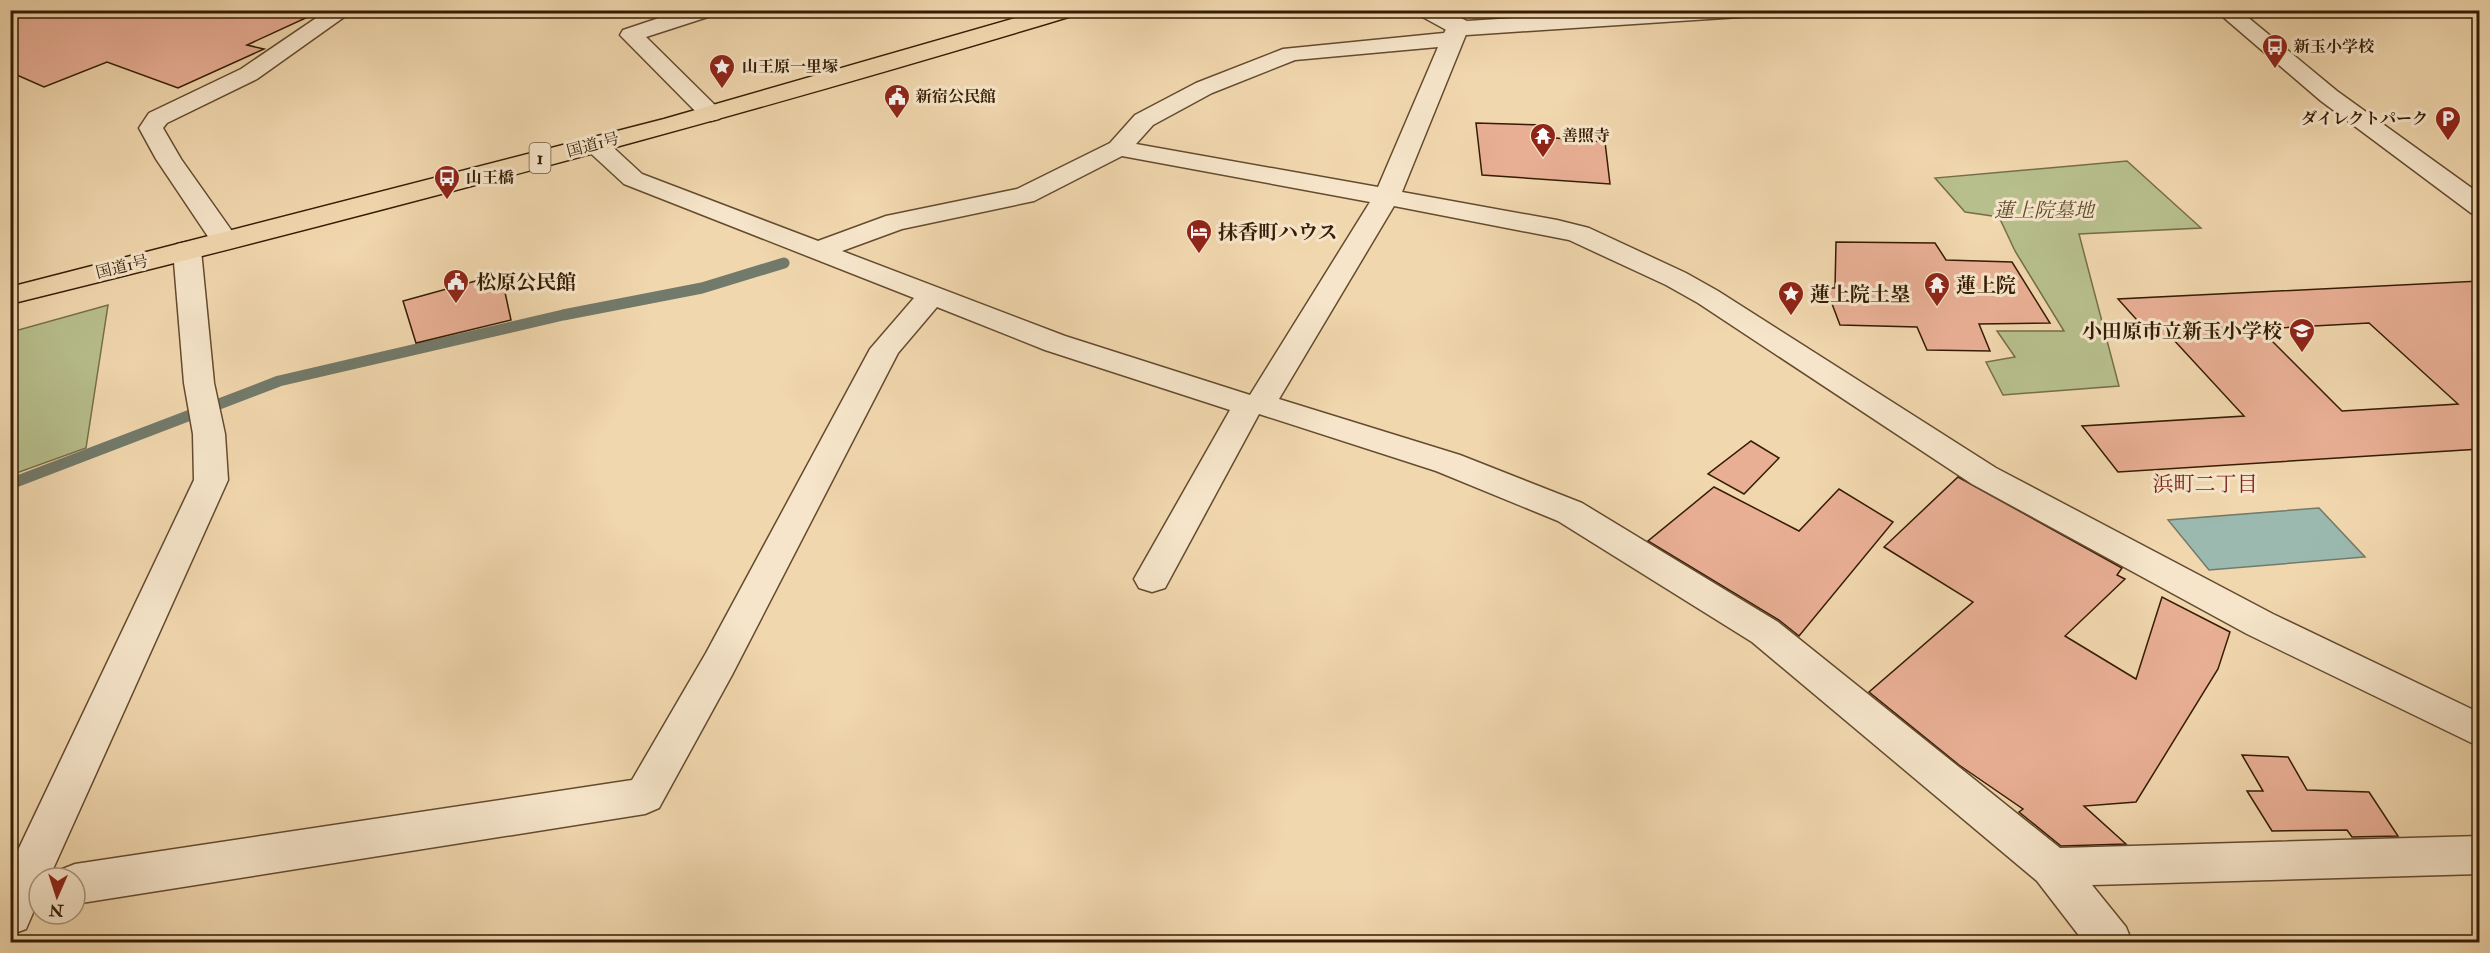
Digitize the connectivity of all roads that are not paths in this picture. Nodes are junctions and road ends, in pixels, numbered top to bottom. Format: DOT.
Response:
graph roads {
  1 [pos="344,10"];
  2 [pos="706,10"];
  3 [pos="1067,10"];
  4 [pos="1427,10"];
  5 [pos="1755,10"];
  6 [pos="2225,10"];
  7 [pos="1455,33"];
  8 [pos="711,114"];
  9 [pos="595,144"];
  10 [pos="1119,148"];
  11 [pos="1387,196"];
  12 [pos="2480,207"];
  13 [pos="225,241"];
  14 [pos="187,250"];
  15 [pos="816,251"];
  16 [pos="10,296"];
  17 [pos="931,296"];
  18 [pos="1254,404"];
  19 [pos="1152,579"];
  20 [pos="2480,730"];
  21 [pos="2480,855"];
  22 [pos="2052,867"];
  23 [pos="87,882"];
  24 [pos="20,898"];
  25 [pos="2110,942"];
  1 -- 13 [label="street"];
  2 -- 8 [label="street"];
  3 -- 8 [label="highway, 国道1号 / 1"];
  4 -- 7 [label="street"];
  5 -- 7 [label="street"];
  6 -- 12 [label="street"];
  7 -- 10 [label="street"];
  7 -- 11 [label="street"];
  8 -- 9 [label="highway, 国道1号 / 1"];
  9 -- 13 [label="highway, 国道1号 / 1"];
  9 -- 15 [label="street"];
  10 -- 11 [label="street"];
  10 -- 15 [label="street"];
  11 -- 18 [label="street"];
  11 -- 20 [label="street"];
  13 -- 14 [label="highway, 国道1号 / 1"];
  14 -- 16 [label="highway, 国道1号 / 1"];
  14 -- 24 [label="street"];
  15 -- 17 [label="street"];
  17 -- 18 [label="street"];
  17 -- 23 [label="street"];
  18 -- 19 [label="street"];
  18 -- 22 [label="street"];
  21 -- 22 [label="street"];
  22 -- 25 [label="street"];
}
